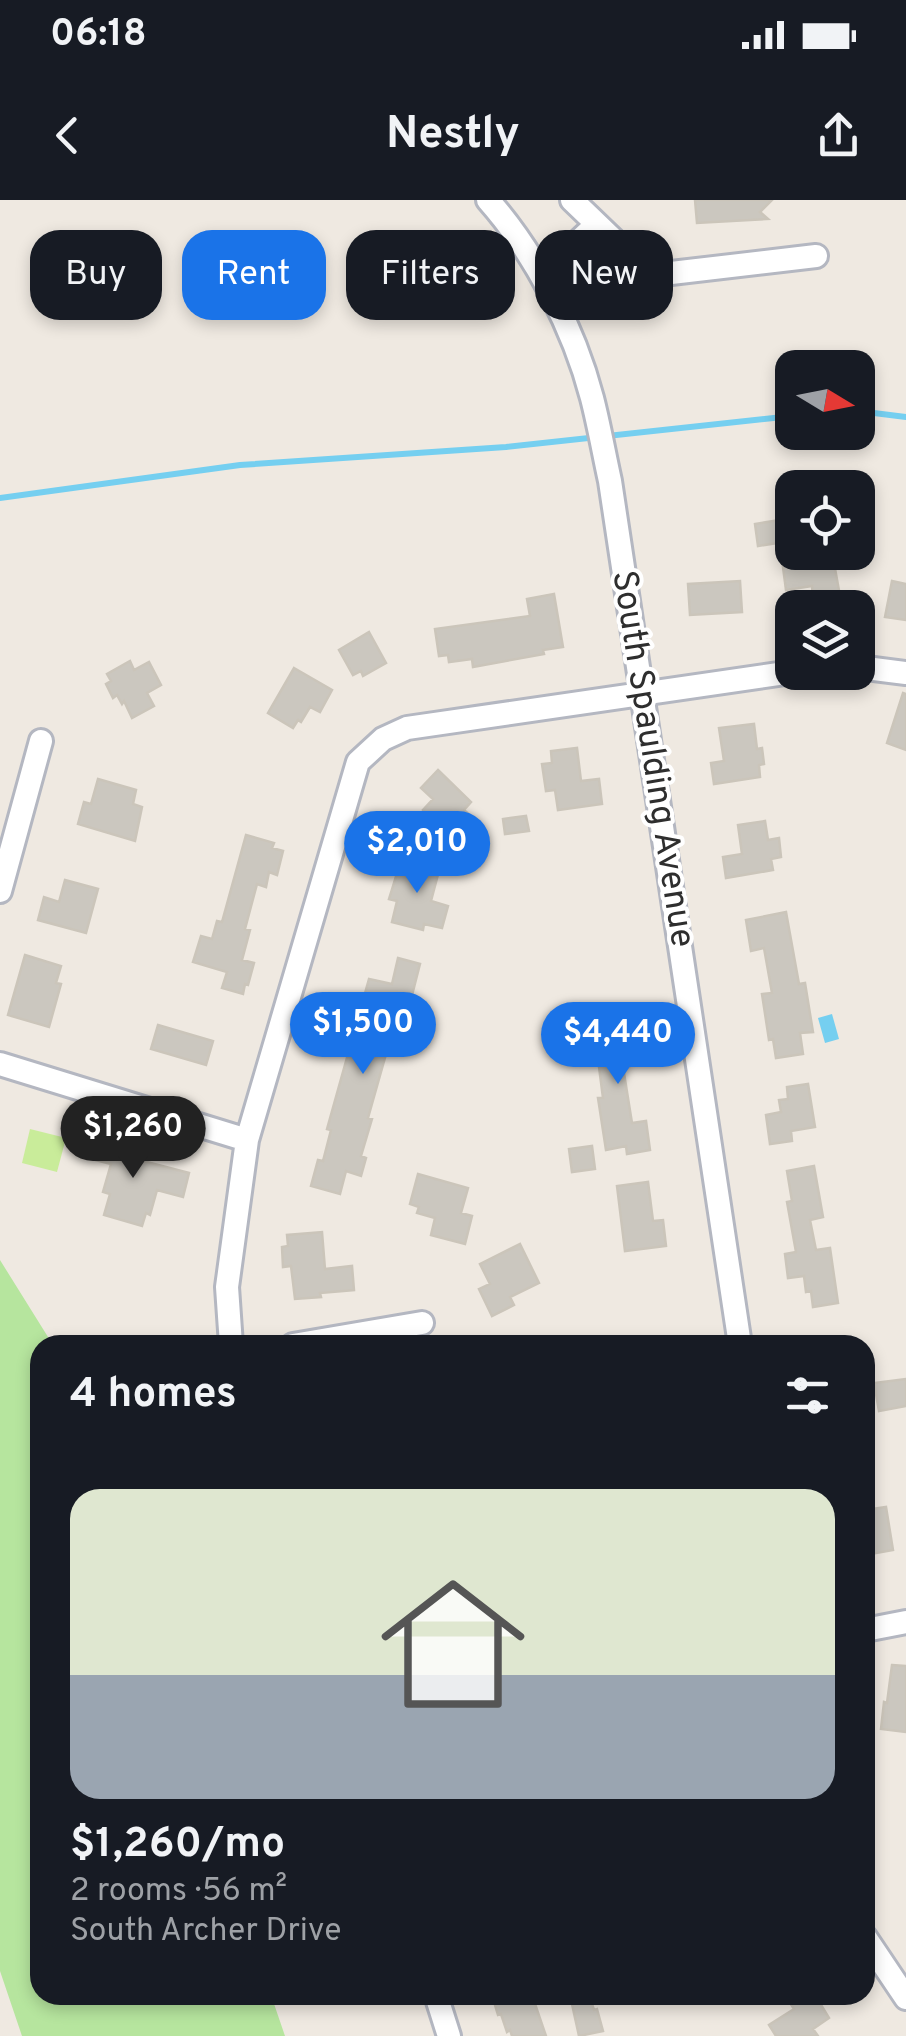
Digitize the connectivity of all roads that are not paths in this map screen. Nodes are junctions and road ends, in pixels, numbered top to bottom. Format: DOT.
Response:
graph roads {
  1 [pos="488,200"];
  2 [pos="572,200"];
  3 [pos="597,224"];
  4 [pos="591,230"];
  5 [pos="816,256"];
  6 [pos="535,263"];
  7 [pos="562,320"];
  8 [pos="875,669"];
  9 [pos="906,673"];
  10 [pos="775,674"];
  11 [pos="642,694"];
  12 [pos="41,741"];
  13 [pos="0,892"];
  14 [pos="0,1064"];
  15 [pos="247,1140"];
  16 [pos="422,1323"];
  17 [pos="230,1335"];
  18 [pos="352,1335"];
  19 [pos="738,1335"];
  20 [pos="906,1622"];
  21 [pos="875,1628"];
  22 [pos="875,1952"];
  23 [pos="906,1998"];
  24 [pos="439,2005"];
  25 [pos="448,2036"];
  1 -- 6 [label="street, South Spaulding Avenue"];
  2 -- 3 [label="street"];
  3 -- 4 [label="street"];
  3 -- 5 [label="street"];
  7 -- 11 [label="street, South Spaulding Avenue"];
  8 -- 9 [label="street"];
  10 -- 11 [label="street"];
  11 -- 15 [label="street"];
  11 -- 19 [label="street, South Spaulding Avenue"];
  12 -- 13 [label="street"];
  14 -- 15 [label="street"];
  15 -- 17 [label="street"];
  16 -- 18 [label="street"];
  20 -- 21 [label="street"];
  22 -- 23 [label="street"];
  24 -- 25 [label="street"];
}
